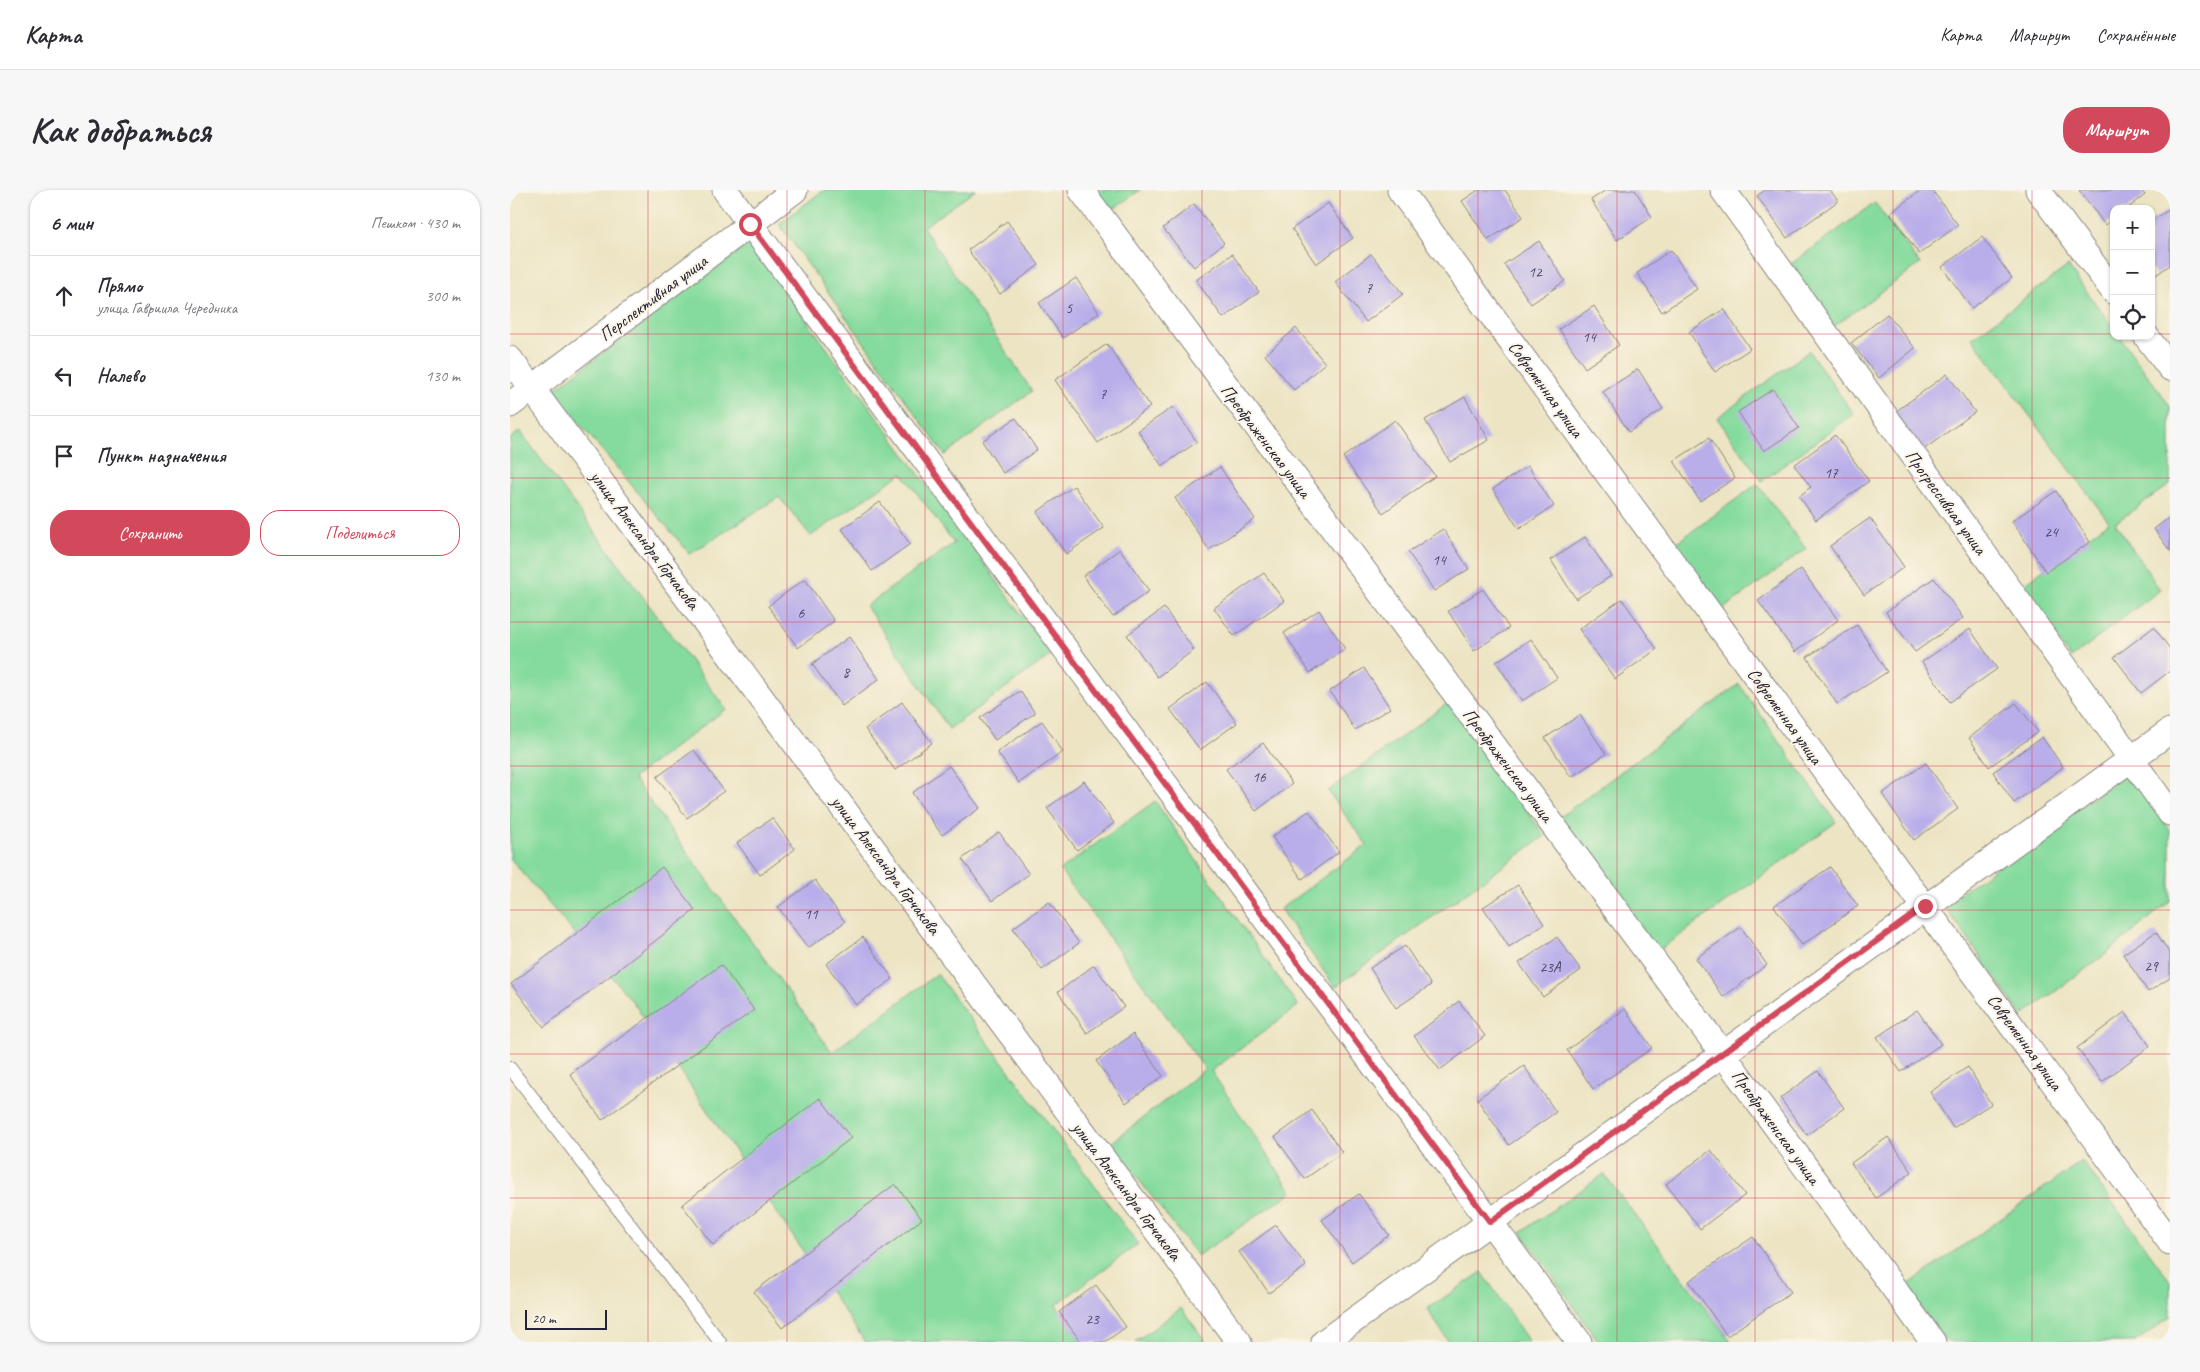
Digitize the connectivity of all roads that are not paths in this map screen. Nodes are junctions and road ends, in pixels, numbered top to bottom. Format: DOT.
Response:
graph roads {
  1 [pos="725,190"];
  2 [pos="796,190"];
  3 [pos="1080,190"];
  4 [pos="1400,190"];
  5 [pos="1723,190"];
  6 [pos="2038,190"];
  7 [pos="750,224"];
  8 [pos="2110,287"];
  9 [pos="2149,340"];
  10 [pos="510,359"];
  11 [pos="2170,368"];
  12 [pos="532,388"];
  13 [pos="510,405"];
  14 [pos="2170,730"];
  15 [pos="2130,759"];
  16 [pos="2170,814"];
  17 [pos="1925,906"];
  18 [pos="1723,1054"];
  19 [pos="510,1068"];
  20 [pos="1490,1222"];
  21 [pos="2170,1242"];
  22 [pos="720,1342"];
  23 [pos="1239,1342"];
  24 [pos="1324,1342"];
  25 [pos="1579,1342"];
  26 [pos="1933,1342"];
  1 -- 7 [label="street"];
  2 -- 7 [label="street, Перспективная улица"];
  3 -- 18 [label="street, Преображенская улица"];
  4 -- 17 [label="street, Современная улица"];
  5 -- 15 [label="street, Прогрессивная улица"];
  6 -- 8 [label="street"];
  7 -- 12 [label="street, Перспективная улица"];
  7 -- 20 [label="street"];
  9 -- 11 [label="street"];
  10 -- 12 [label="street, улица Александра Горчакова"];
  12 -- 13 [label="street, Перспективная улица"];
  12 -- 23 [label="street, улица Александра Горчакова"];
  14 -- 15 [label="street"];
  15 -- 16 [label="street, Прогрессивная улица"];
  15 -- 17 [label="street"];
  17 -- 18 [label="street"];
  17 -- 21 [label="street, Современная улица"];
  18 -- 20 [label="street"];
  18 -- 26 [label="street, Преображенская улица"];
  19 -- 22 [label="lane"];
  20 -- 24 [label="street"];
  20 -- 25 [label="street"];
}
